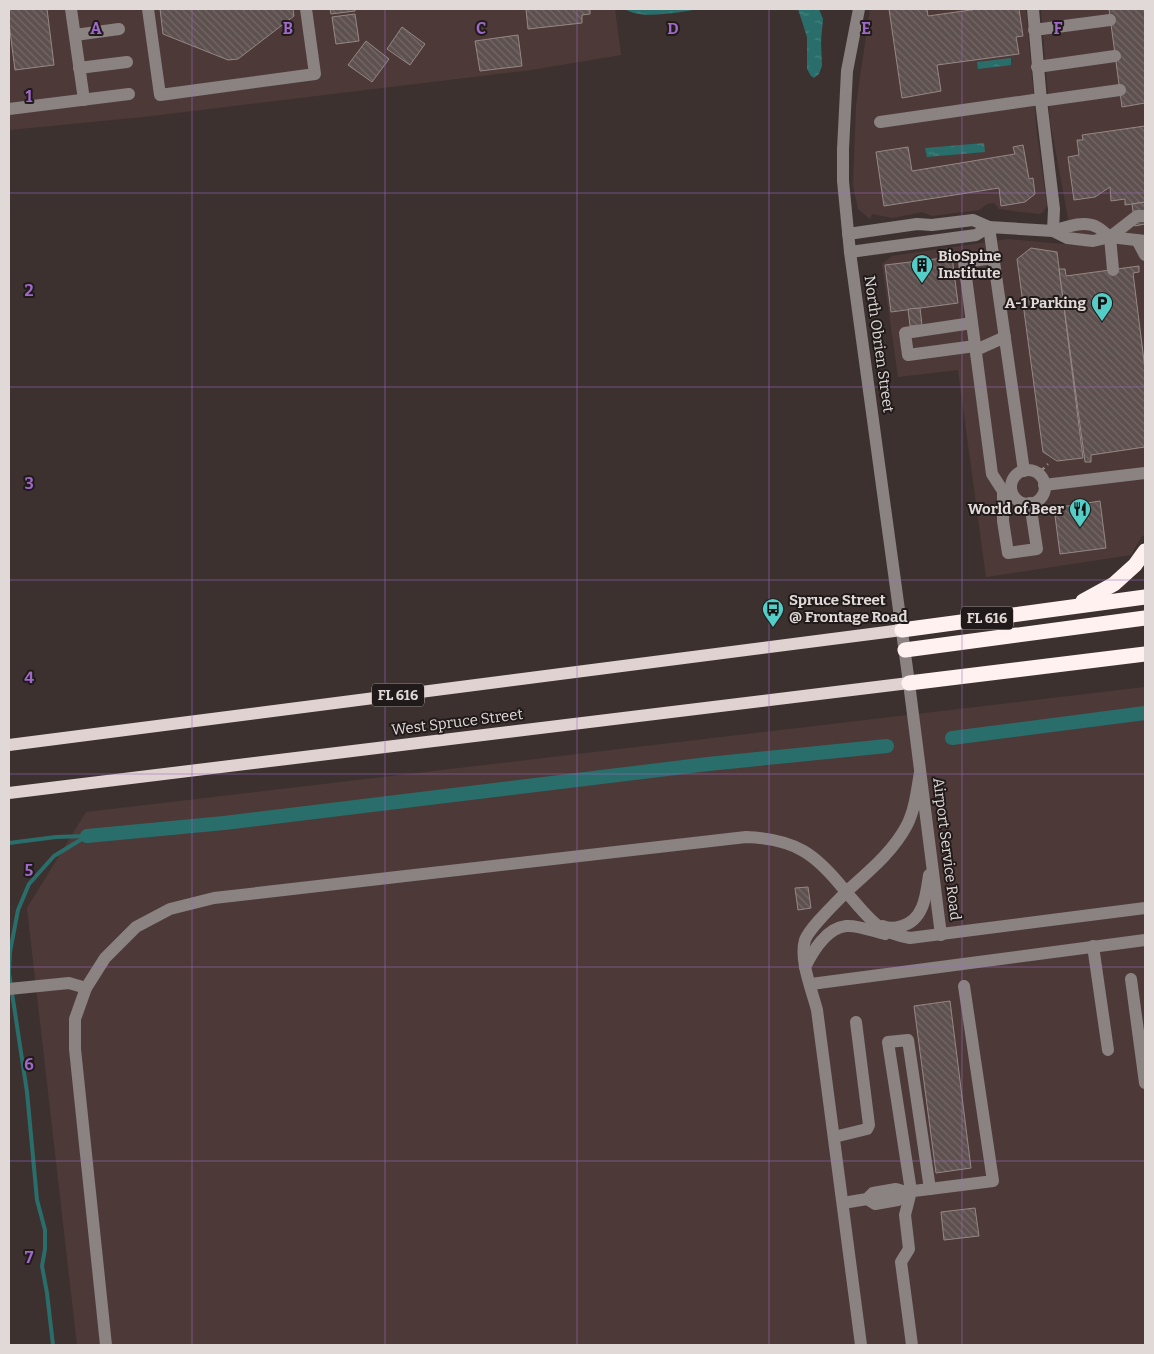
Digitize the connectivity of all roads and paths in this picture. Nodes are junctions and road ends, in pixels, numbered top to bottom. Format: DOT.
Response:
graph roads {
  1 [pos="71,9"];
  2 [pos="148,9"];
  3 [pos="306,9"];
  4 [pos="859,9"];
  5 [pos="1033,9"];
  6 [pos="1110,20"];
  7 [pos="119,28"];
  8 [pos="1034,30"];
  9 [pos="75,35"];
  10 [pos="1115,56"];
  11 [pos="127,62"];
  12 [pos="1037,67"];
  13 [pos="79,68"];
  14 [pos="1120,90"];
  15 [pos="129,94"];
  16 [pos="84,100"];
  17 [pos="1040,100"];
  18 [pos="9,110"];
  19 [pos="880,122"];
  20 [pos="1145,216"];
  21 [pos="989,226"];
  22 [pos="1053,232"];
  23 [pos="848,234"];
  24 [pos="1110,237"];
  25 [pos="1141,240"];
  26 [pos="850,252"];
  27 [pos="1145,255"];
  28 [pos="994,258"];
  29 [pos="1113,270"];
  30 [pos="972,323"];
  31 [pos="1005,337"];
  32 [pos="976,348"];
  33 [pos="891,381"];
  34 [pos="880,384"];
  35 [pos="1048,464"];
  36 [pos="1024,471"];
  37 [pos="1145,473"];
  38 [pos="1041,479"];
  39 [pos="1007,490"];
  40 [pos="1030,503"];
  41 [pos="1145,551"];
  42 [pos="1145,597"];
  43 [pos="1072,606"];
  44 [pos="1145,618"];
  45 [pos="902,630"];
  46 [pos="905,650"];
  47 [pos="1145,654"];
  48 [pos="909,683"];
  49 [pos="9,745"];
  50 [pos="920,772"];
  51 [pos="9,793"];
  52 [pos="932,862"];
  53 [pos="846,892"];
  54 [pos="1145,908"];
  55 [pos="872,921"];
  56 [pos="941,935"];
  57 [pos="900,936"];
  58 [pos="1145,940"];
  59 [pos="1093,946"];
  60 [pos="805,967"];
  61 [pos="1131,979"];
  62 [pos="810,984"];
  63 [pos="964,986"];
  64 [pos="86,988"];
  65 [pos="9,989"];
  66 [pos="856,1022"];
  67 [pos="1108,1050"];
  68 [pos="1144,1067"];
  69 [pos="1145,1082"];
  70 [pos="834,1137"];
  71 [pos="930,1188"];
  72 [pos="909,1191"];
  73 [pos="843,1203"];
  74 [pos="106,1345"];
  75 [pos="861,1345"];
  76 [pos="912,1345"];
  1 -- 9 [label="street"];
  2 -- 3 [label="street"];
  4 -- 23 [label="street, North Obrien Street"];
  5 -- 8 [label="street"];
  6 -- 8 [label="street"];
  7 -- 9 [label="street"];
  8 -- 12 [label="street"];
  9 -- 13 [label="street"];
  10 -- 12 [label="street"];
  11 -- 13 [label="street"];
  12 -- 17 [label="street"];
  13 -- 16 [label="street"];
  14 -- 17 [label="street"];
  15 -- 16 [label="street"];
  16 -- 18 [label="street"];
  17 -- 19 [label="street"];
  17 -- 22 [label="street"];
  20 -- 24 [label="street"];
  21 -- 22 [label="street"];
  21 -- 23 [label="street"];
  21 -- 26 [label="street"];
  21 -- 28 [label="street"];
  22 -- 24 [label="street"];
  23 -- 26 [label="street, North Obrien Street"];
  24 -- 25 [label="street"];
  24 -- 29 [label="street"];
  25 -- 27 [label="street"];
  26 -- 45 [label="street, North Obrien Street"];
  28 -- 30 [label="street"];
  28 -- 31 [label="street"];
  30 -- 32 [label="street"];
  30 -- 32 [label="street"];
  31 -- 32 [label="street"];
  31 -- 36 [label="street"];
  32 -- 39 [label="street"];
  33 -- 34 [label="path"];
  35 -- 38 [label="path"];
  36 -- 38 [label="street"];
  36 -- 39 [label="street"];
  37 -- 38 [label="street"];
  38 -- 40 [label="street"];
  39 -- 40 [label="street"];
  39 -- 40 [label="street"];
  41 -- 43 [label="highway"];
  42 -- 43 [label="highway, FL 616"];
  43 -- 45 [label="highway, FL 616"];
  44 -- 46 [label="highway"];
  45 -- 46 [label="street, North Obrien Street"];
  45 -- 49 [label="main road, FL 616"];
  46 -- 48 [label="street, North Obrien Street"];
  47 -- 48 [label="highway"];
  48 -- 50 [label="street, Airport Service Road"];
  48 -- 51 [label="main road, West Spruce Street"];
  50 -- 52 [label="street, Airport Service Road"];
  50 -- 53 [label="street"];
  52 -- 55 [label="street"];
  52 -- 56 [label="street, Airport Service Road"];
  53 -- 55 [label="street"];
  53 -- 60 [label="street"];
  53 -- 64 [label="street"];
  54 -- 56 [label="street, Airport Service Road"];
  55 -- 57 [label="street"];
  56 -- 57 [label="street"];
  57 -- 60 [label="street"];
  58 -- 59 [label="street"];
  59 -- 62 [label="street"];
  59 -- 67 [label="street"];
  60 -- 62 [label="street"];
  61 -- 68 [label="street"];
  62 -- 70 [label="street"];
  63 -- 71 [label="street"];
  64 -- 65 [label="street"];
  64 -- 74 [label="street"];
  66 -- 70 [label="street"];
  68 -- 69 [label="street"];
  70 -- 73 [label="street"];
  71 -- 72 [label="street"];
  71 -- 72 [label="street"];
  72 -- 73 [label="street"];
  72 -- 76 [label="street"];
  73 -- 75 [label="street"];
}
